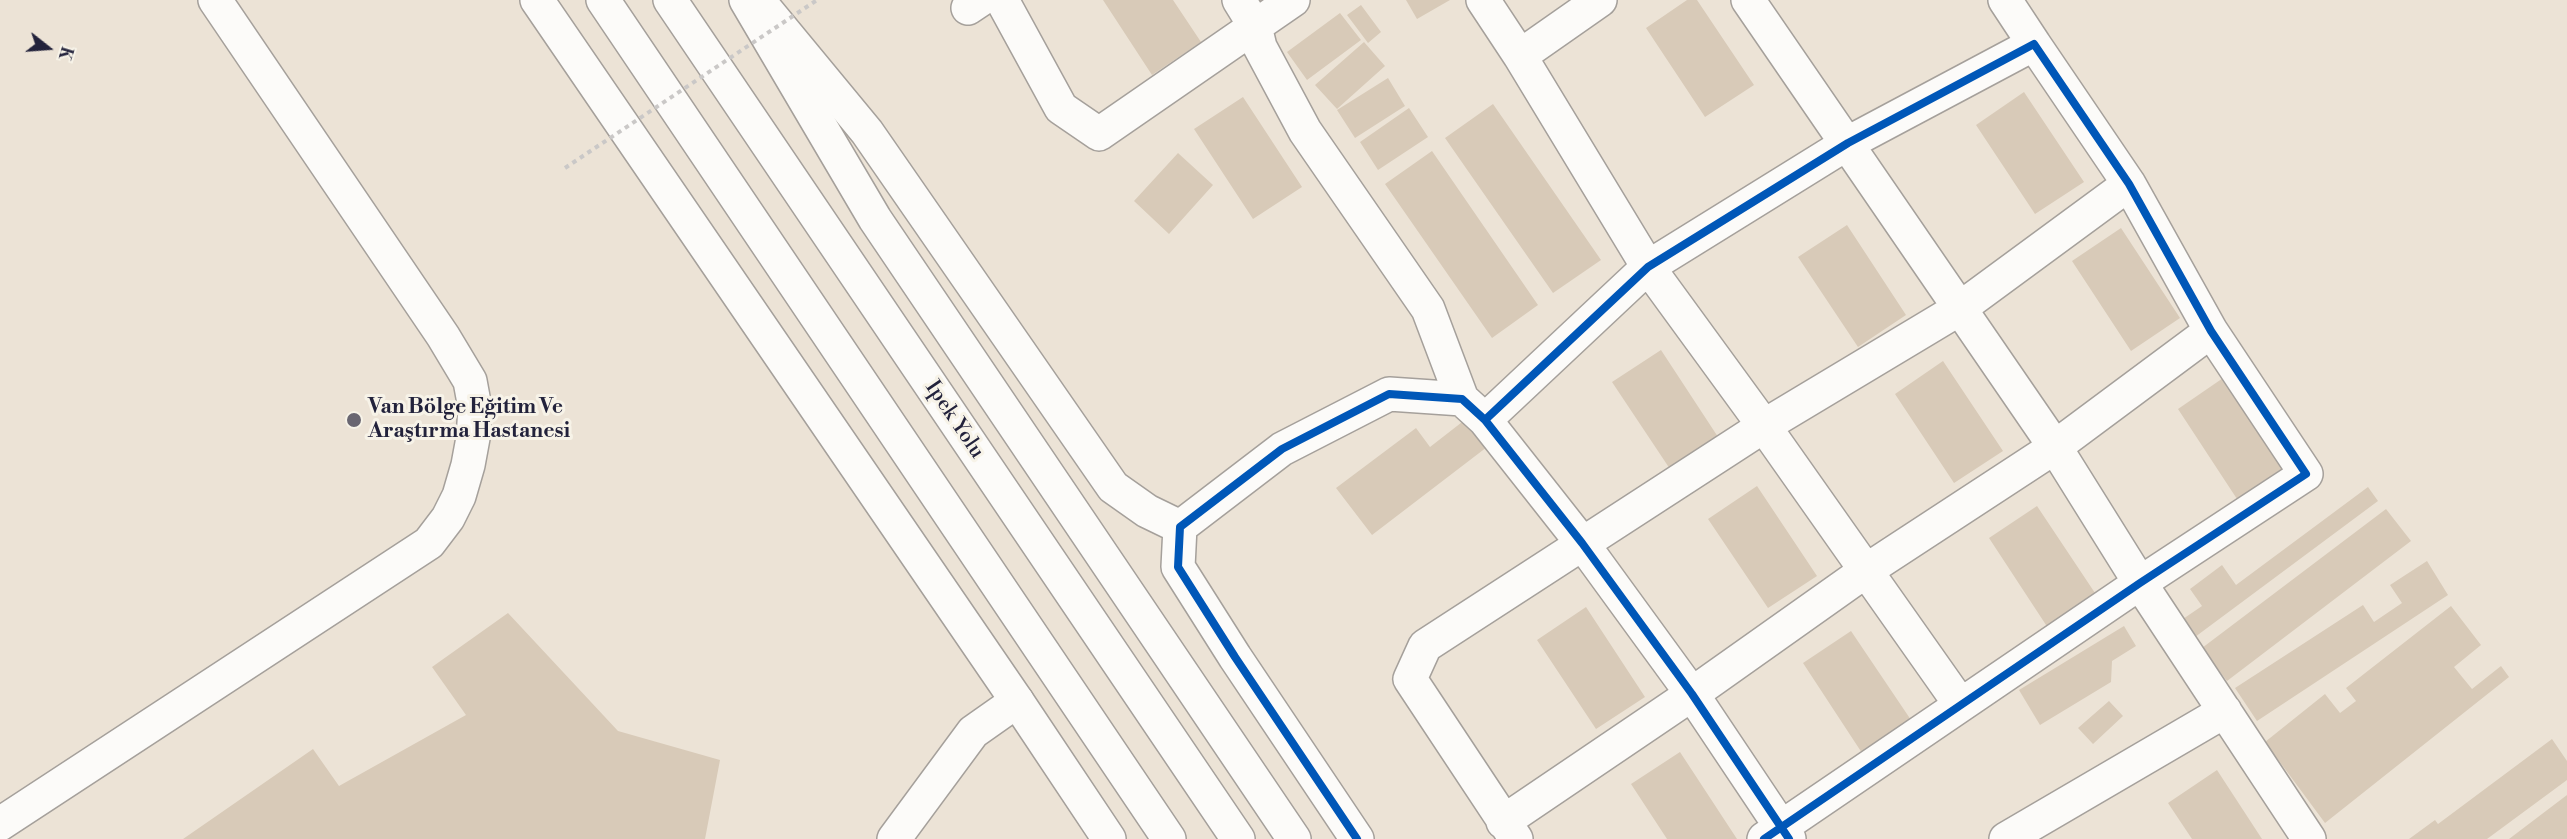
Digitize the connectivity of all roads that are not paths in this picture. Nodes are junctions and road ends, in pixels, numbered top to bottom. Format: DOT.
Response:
graph roads {
  1 [pos="215,0"];
  2 [pos="537,0"];
  3 [pos="603,0"];
  4 [pos="670,0"];
  5 [pos="746,0"];
  6 [pos="758,0"];
  7 [pos="1002,0"];
  8 [pos="1293,0"];
  9 [pos="1483,0"];
  10 [pos="1600,0"];
  11 [pos="1748,0"];
  12 [pos="2005,0"];
  13 [pos="1247,13"];
  14 [pos="2034,44"];
  15 [pos="1520,56"];
  16 [pos="1848,143"];
  17 [pos="2129,184"];
  18 [pos="1648,267"];
  19 [pos="1959,309"];
  20 [pos="2211,331"];
  21 [pos="1473,409"];
  22 [pos="1764,426"];
  23 [pos="2055,447"];
  24 [pos="1180,527"];
  25 [pos="1582,543"];
  26 [pos="1866,570"];
  27 [pos="2140,583"];
  28 [pos="1692,694"];
  29 [pos="1017,700"];
  30 [pos="1960,704"];
  31 [pos="2225,711"];
  32 [pos="0,824"];
  33 [pos="2051,828"];
  34 [pos="1509,830"];
  35 [pos="1778,835"];
  36 [pos="894,839"];
  37 [pos="1109,839"];
  38 [pos="1169,839"];
  39 [pos="1238,839"];
  40 [pos="1294,839"];
  41 [pos="1357,839"];
  42 [pos="2006,839"];
  43 [pos="2309,839"];
  1 -- 32 [label="main road"];
  2 -- 29 [label="main road"];
  3 -- 38 [label="main road"];
  4 -- 39 [label="main road, Ipek Yolu"];
  5 -- 40 [label="main road"];
  6 -- 24 [label="main road"];
  7 -- 13 [label="main road"];
  8 -- 13 [label="main road"];
  9 -- 15 [label="main road"];
  10 -- 15 [label="main road"];
  11 -- 16 [label="main road"];
  12 -- 14 [label="main road"];
  13 -- 21 [label="main road"];
  14 -- 16 [label="main road"];
  14 -- 17 [label="main road"];
  15 -- 18 [label="main road"];
  16 -- 18 [label="main road"];
  16 -- 19 [label="main road"];
  17 -- 19 [label="main road"];
  17 -- 20 [label="main road"];
  18 -- 21 [label="main road"];
  18 -- 22 [label="main road"];
  19 -- 22 [label="main road"];
  19 -- 23 [label="main road"];
  20 -- 23 [label="main road"];
  20 -- 27 [label="main road"];
  21 -- 24 [label="main road"];
  21 -- 25 [label="main road"];
  22 -- 25 [label="main road"];
  22 -- 26 [label="main road"];
  23 -- 26 [label="main road"];
  23 -- 27 [label="main road"];
  24 -- 41 [label="main road"];
  25 -- 28 [label="main road"];
  25 -- 34 [label="main road"];
  26 -- 28 [label="main road"];
  26 -- 30 [label="main road"];
  27 -- 30 [label="main road"];
  27 -- 31 [label="main road"];
  28 -- 34 [label="main road"];
  28 -- 35 [label="main road"];
  29 -- 36 [label="main road"];
  29 -- 37 [label="main road"];
  30 -- 35 [label="main road"];
  31 -- 33 [label="main road"];
  31 -- 43 [label="main road"];
  33 -- 42 [label="main road"];
}
